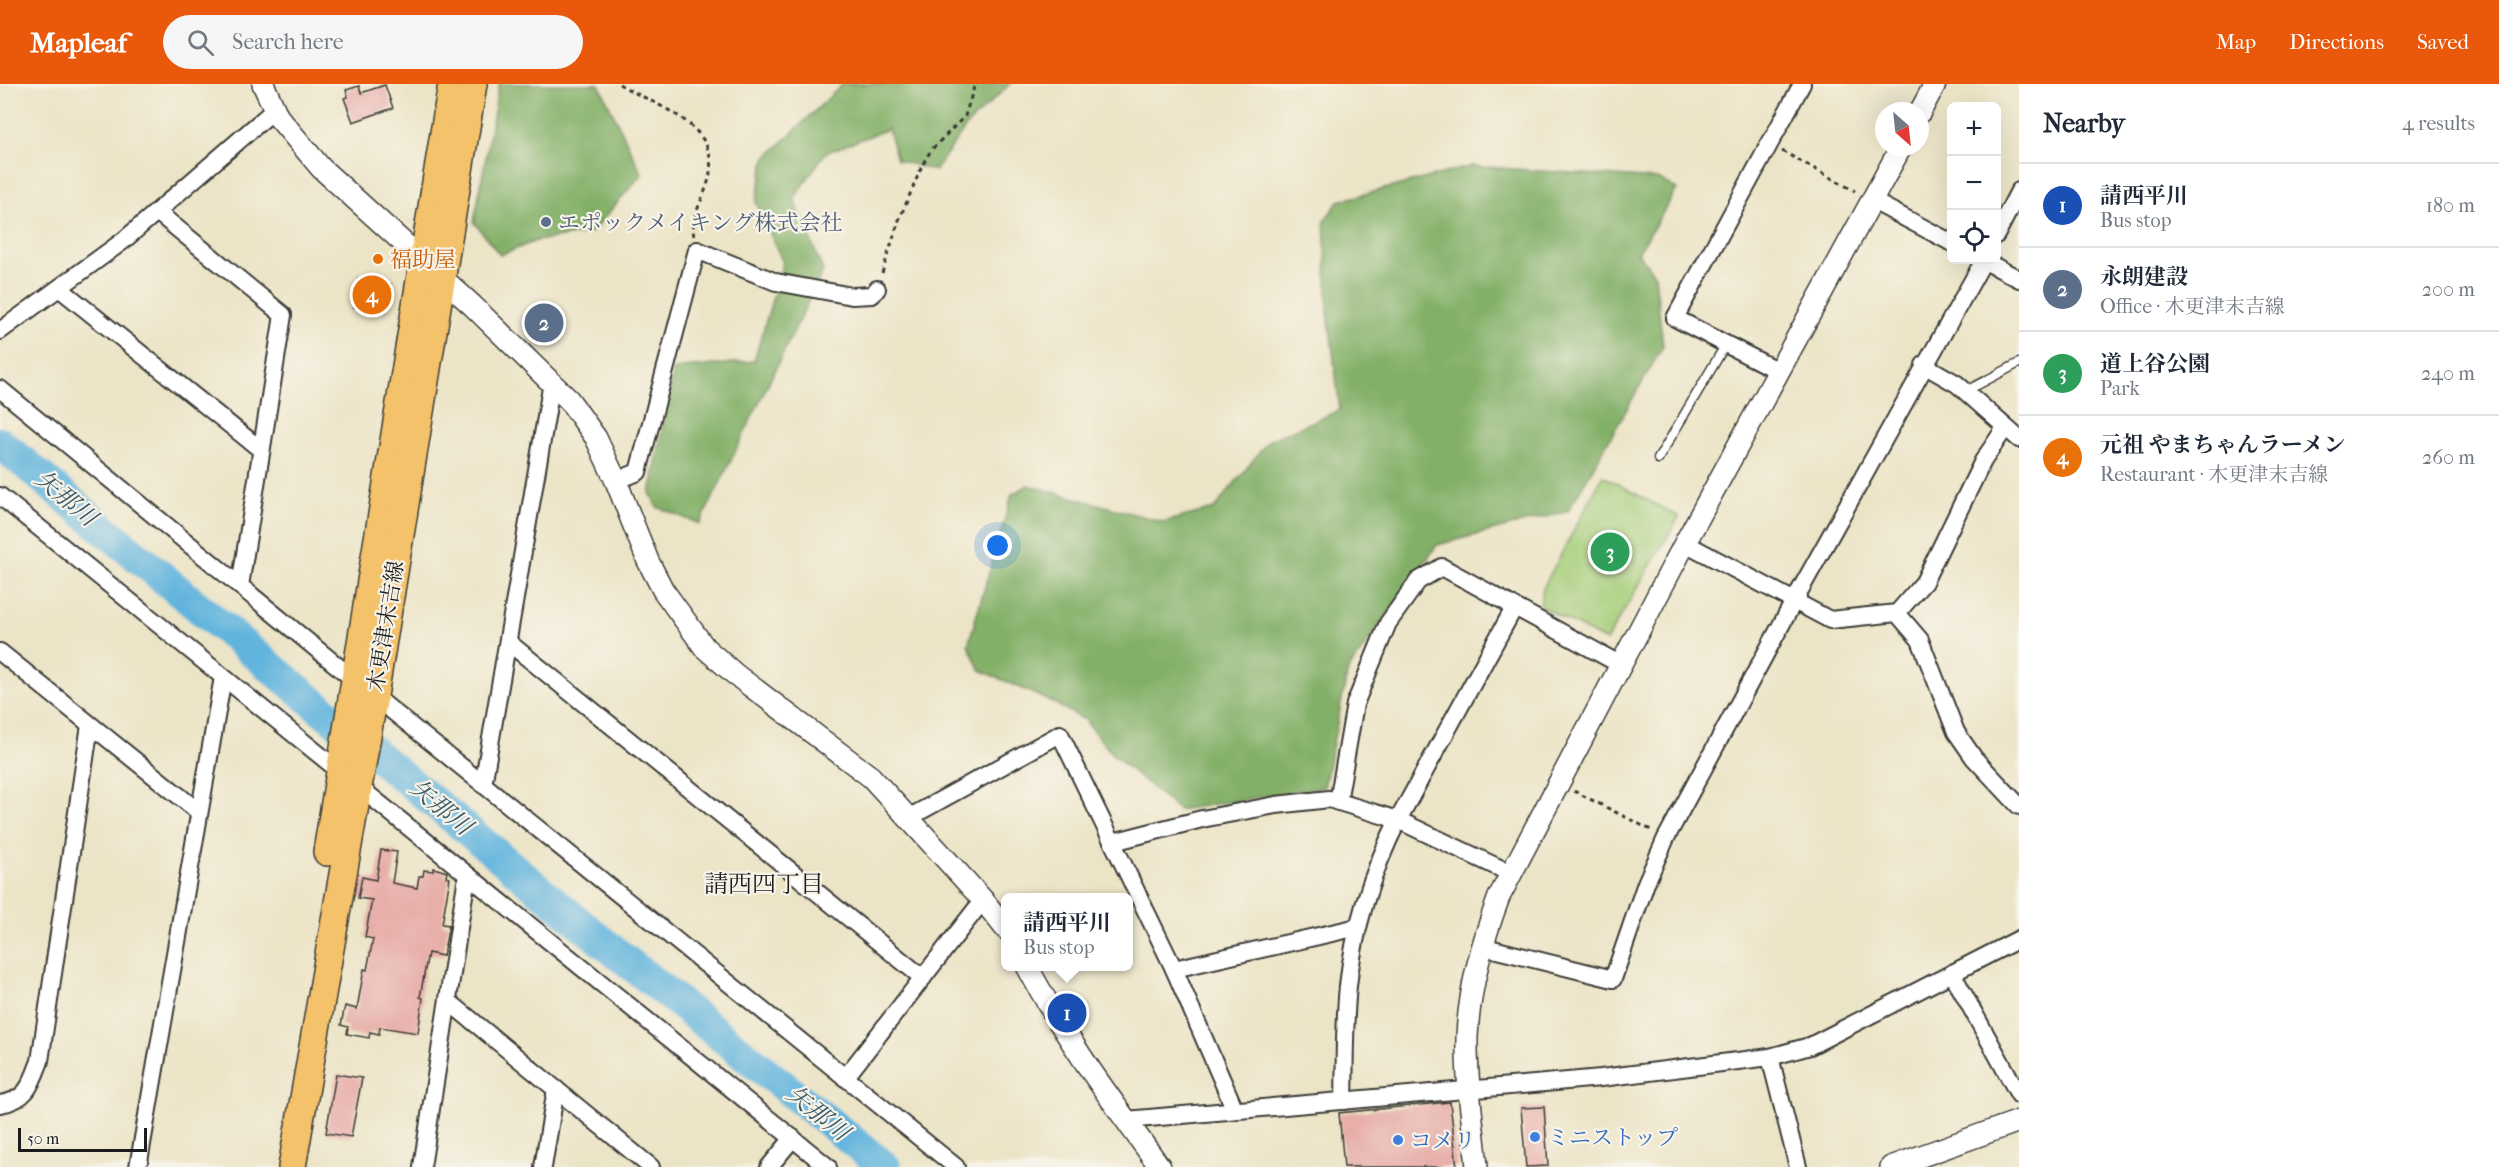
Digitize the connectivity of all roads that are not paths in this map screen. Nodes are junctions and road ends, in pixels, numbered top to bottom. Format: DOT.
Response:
graph roads {
  1 [pos="263,84"];
  2 [pos="452,84"];
  3 [pos="473,84"];
  4 [pos="1802,84"];
  5 [pos="1935,84"];
  6 [pos="1925,102"];
  7 [pos="274,110"];
  8 [pos="1896,156"];
  9 [pos="2019,191"];
  10 [pos="1873,201"];
  11 [pos="157,212"];
  12 [pos="2001,225"];
  13 [pos="1947,240"];
  14 [pos="1982,264"];
  15 [pos="1991,264"];
  16 [pos="431,269"];
  17 [pos="2019,279"];
  18 [pos="59,288"];
  19 [pos="877,289"];
  20 [pos="0,331"];
  21 [pos="1726,344"];
  22 [pos="2019,363"];
  23 [pos="1924,365"];
  24 [pos="1780,372"];
  25 [pos="552,382"];
  26 [pos="0,389"];
  27 [pos="1965,392"];
  28 [pos="2005,428"];
  29 [pos="2019,439"];
  30 [pos="260,449"];
  31 [pos="1658,459"];
  32 [pos="616,481"];
  33 [pos="0,496"];
  34 [pos="1686,543"];
  35 [pos="240,586"];
  36 [pos="1794,601"];
  37 [pos="1514,608"];
  38 [pos="1897,613"];
  39 [pos="507,642"];
  40 [pos="0,652"];
  41 [pos="1621,665"];
  42 [pos="223,677"];
  43 [pos="364,688"];
  44 [pos="90,725"];
  45 [pos="349,779"];
  46 [pos="483,784"];
  47 [pos="1338,802"];
  48 [pos="2019,806"];
  49 [pos="200,812"];
  50 [pos="910,818"];
  51 [pos="1398,820"];
  52 [pos="1113,842"];
  53 [pos="1510,873"];
  54 [pos="467,876"];
  55 [pos="983,900"];
  56 [pos="1001,924"];
  57 [pos="1358,927"];
  58 [pos="2019,939"];
  59 [pos="1481,946"];
  60 [pos="1174,969"];
  61 [pos="1030,971"];
  62 [pos="1952,973"];
  63 [pos="923,978"];
  64 [pos="448,1001"];
  65 [pos="1770,1057"];
  66 [pos="845,1078"];
  67 [pos="556,1089"];
  68 [pos="1470,1089"];
  69 [pos="2019,1095"];
  70 [pos="1344,1101"];
  71 [pos="0,1104"];
  72 [pos="1235,1110"];
  73 [pos="1126,1120"];
  74 [pos="2019,1121"];
  75 [pos="793,1138"];
  76 [pos="138,1167"];
  77 [pos="274,1167"];
  78 [pos="292,1167"];
  79 [pos="422,1167"];
  80 [pos="543,1167"];
  81 [pos="651,1167"];
  82 [pos="769,1167"];
  83 [pos="828,1167"];
  84 [pos="956,1167"];
  85 [pos="1160,1167"];
  86 [pos="1477,1167"];
  87 [pos="1798,1167"];
  88 [pos="1891,1167"];
  1 -- 7 [label="street"];
  2 -- 16 [label="main road, 木更津末吉線"];
  3 -- 16 [label="main road, 木更津末吉線"];
  4 -- 21 [label="street"];
  5 -- 6 [label="street"];
  7 -- 11 [label="street"];
  7 -- 16 [label="street"];
  8 -- 10 [label="street"];
  9 -- 12 [label="street"];
  10 -- 13 [label="street"];
  10 -- 24 [label="street"];
  11 -- 18 [label="street"];
  11 -- 30 [label="street"];
  14 -- 23 [label="street"];
  15 -- 17 [label="street"];
  16 -- 25 [label="street"];
  16 -- 43 [label="main road, 木更津末吉線"];
  18 -- 20 [label="street"];
  18 -- 30 [label="street"];
  19 -- 32 [label="street"];
  21 -- 24 [label="street"];
  21 -- 31 [label="lane"];
  22 -- 27 [label="lane"];
  23 -- 27 [label="street"];
  23 -- 36 [label="street"];
  24 -- 34 [label="street"];
  25 -- 32 [label="street"];
  25 -- 39 [label="street"];
  26 -- 35 [label="street"];
  27 -- 28 [label="street"];
  28 -- 29 [label="street"];
  28 -- 38 [label="street"];
  30 -- 35 [label="street"];
  32 -- 50 [label="street"];
  33 -- 42 [label="street"];
  34 -- 36 [label="street"];
  34 -- 41 [label="street"];
  35 -- 43 [label="street"];
  36 -- 38 [label="street"];
  36 -- 59 [label="street"];
  37 -- 41 [label="street"];
  37 -- 47 [label="street"];
  37 -- 51 [label="street"];
  38 -- 48 [label="street"];
  39 -- 46 [label="street"];
  39 -- 63 [label="street"];
  40 -- 44 [label="street"];
  41 -- 53 [label="street"];
  42 -- 45 [label="street"];
  42 -- 49 [label="street"];
  43 -- 45 [label="main road, 木更津末吉線"];
  43 -- 46 [label="street"];
  44 -- 49 [label="street"];
  44 -- 71 [label="street"];
  45 -- 54 [label="street"];
  45 -- 77 [label="main road, 木更津末吉線"];
  45 -- 78 [label="main road, 木更津末吉線"];
  46 -- 66 [label="street"];
  47 -- 51 [label="street"];
  47 -- 52 [label="street"];
  49 -- 76 [label="street"];
  50 -- 52 [label="street"];
  50 -- 55 [label="street"];
  51 -- 53 [label="street"];
  51 -- 57 [label="street"];
  52 -- 60 [label="street"];
  53 -- 59 [label="street"];
  54 -- 64 [label="street"];
  54 -- 75 [label="street"];
  55 -- 56 [label="street"];
  55 -- 63 [label="street"];
  57 -- 60 [label="street"];
  57 -- 70 [label="street"];
  58 -- 62 [label="street"];
  59 -- 68 [label="street"];
  60 -- 72 [label="street"];
  61 -- 73 [label="street"];
  62 -- 65 [label="street"];
  62 -- 69 [label="street"];
  63 -- 66 [label="street"];
  64 -- 67 [label="street"];
  64 -- 79 [label="street"];
  65 -- 68 [label="street"];
  65 -- 87 [label="street"];
  66 -- 84 [label="street"];
  67 -- 80 [label="street"];
  67 -- 81 [label="street"];
  68 -- 70 [label="street"];
  68 -- 86 [label="street"];
  70 -- 72 [label="street"];
  72 -- 73 [label="street"];
  73 -- 85 [label="street"];
  74 -- 88 [label="street"];
  75 -- 82 [label="street"];
  75 -- 83 [label="street"];
}
